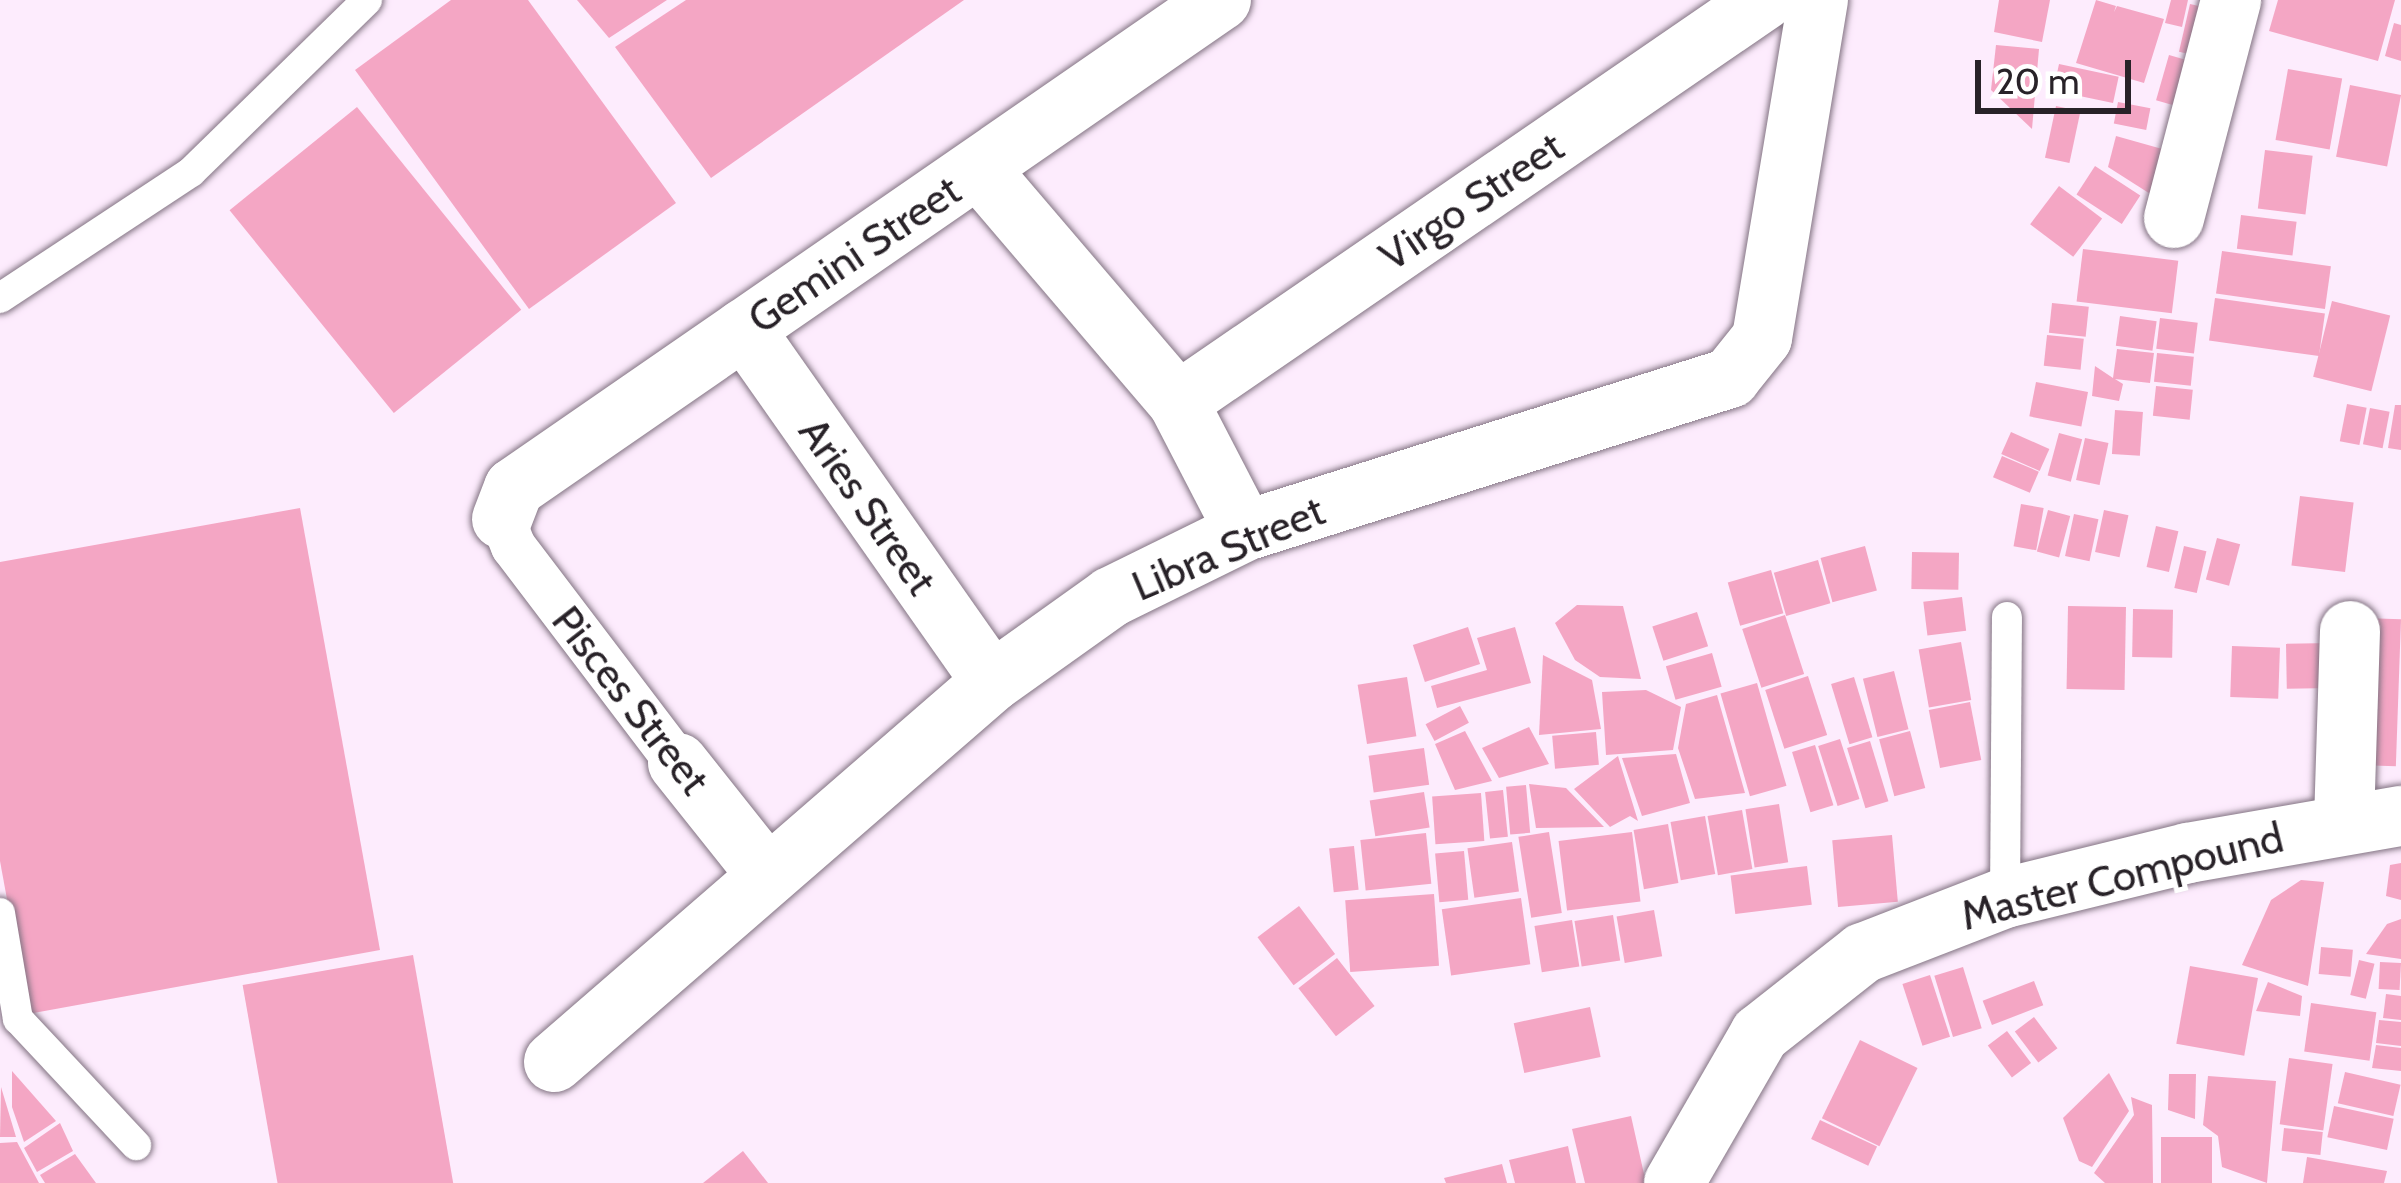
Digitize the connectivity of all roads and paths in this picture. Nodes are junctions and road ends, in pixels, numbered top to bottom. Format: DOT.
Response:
graph roads {
  1 [pos="367,0"];
  2 [pos="1221,0"];
  3 [pos="1764,0"];
  4 [pos="1817,0"];
  5 [pos="2231,0"];
  6 [pos="979,169"];
  7 [pos="2174,218"];
  8 [pos="0,298"];
  9 [pos="744,329"];
  10 [pos="1178,402"];
  11 [pos="502,519"];
  12 [pos="1245,531"];
  13 [pos="2007,617"];
  14 [pos="2350,631"];
  15 [pos="992,682"];
  16 [pos="678,763"];
  17 [pos="2373,819"];
  18 [pos="768,876"];
  19 [pos="2005,898"];
  20 [pos="0,913"];
  21 [pos="554,1062"];
  22 [pos="136,1145"];
  23 [pos="1674,1183"];
  1 -- 8 [label="lane"];
  2 -- 6 [label="street, Gemini Street"];
  3 -- 10 [label="street, Virgo Street"];
  4 -- 12 [label="street, Libra Street"];
  5 -- 7 [label="street"];
  6 -- 9 [label="street, Gemini Street"];
  6 -- 10 [label="street"];
  9 -- 11 [label="street, Gemini Street"];
  9 -- 15 [label="street, Aries Street"];
  10 -- 12 [label="street"];
  11 -- 16 [label="street, Pisces Street"];
  12 -- 15 [label="street, Libra Street"];
  13 -- 19 [label="lane"];
  14 -- 17 [label="street"];
  15 -- 18 [label="street, Libra Street"];
  16 -- 18 [label="street, Pisces Street"];
  17 -- 19 [label="street, Master Compound"];
  18 -- 21 [label="street, Libra Street"];
  19 -- 23 [label="street, Master Compound"];
  20 -- 22 [label="lane"];
}
